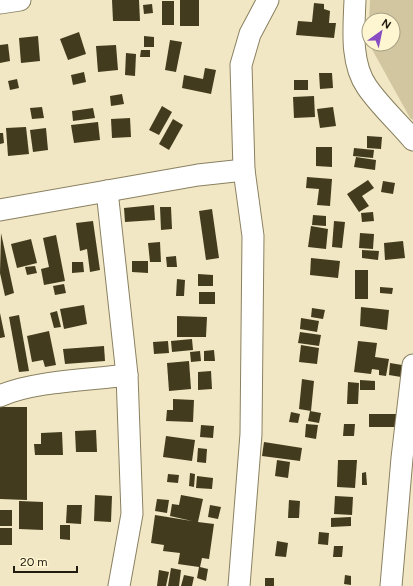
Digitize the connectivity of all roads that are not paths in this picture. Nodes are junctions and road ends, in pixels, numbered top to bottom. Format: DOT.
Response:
graph roads {
  1 [pos="20,0"];
  2 [pos="253,0"];
  3 [pos="268,0"];
  4 [pos="355,0"];
  5 [pos="0,3"];
  6 [pos="250,34"];
  7 [pos="413,140"];
  8 [pos="244,170"];
  9 [pos="107,191"];
  10 [pos="0,210"];
  11 [pos="413,365"];
  12 [pos="127,375"];
  13 [pos="0,396"];
  14 [pos="119,586"];
  15 [pos="239,586"];
  16 [pos="391,586"];
  1 -- 5 [label="street"];
  2 -- 6 [label="street"];
  3 -- 6 [label="street"];
  4 -- 7 [label="street"];
  6 -- 8 [label="street"];
  8 -- 9 [label="street"];
  8 -- 15 [label="street"];
  9 -- 10 [label="street"];
  9 -- 12 [label="street"];
  11 -- 16 [label="street"];
  12 -- 13 [label="street"];
  12 -- 14 [label="street"];
}
